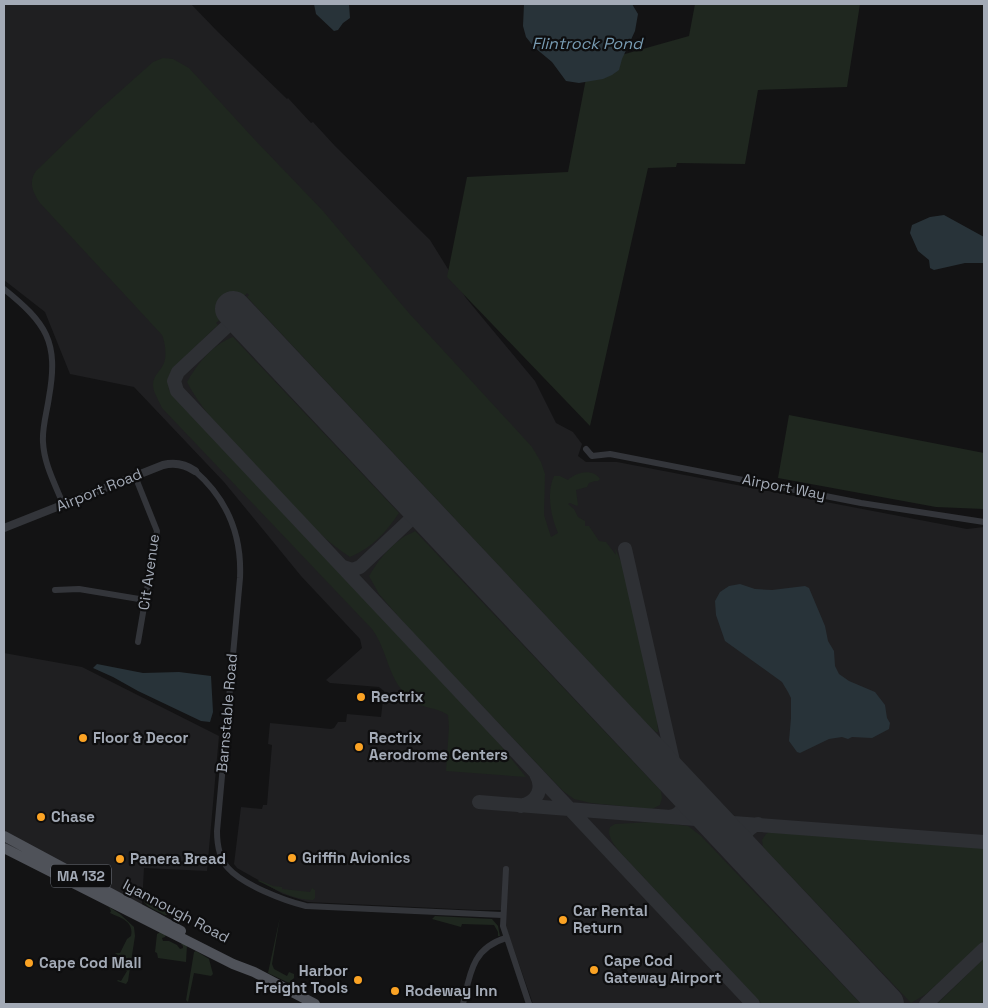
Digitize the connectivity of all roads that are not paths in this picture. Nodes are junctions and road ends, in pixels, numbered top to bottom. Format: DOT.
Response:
graph roads {
  1 [pos="4,289"];
  2 [pos="586,449"];
  3 [pos="195,471"];
  4 [pos="135,476"];
  5 [pos="62,504"];
  6 [pos="984,522"];
  7 [pos="4,528"];
  8 [pos="55,590"];
  9 [pos="145,600"];
  10 [pos="138,642"];
  11 [pos="4,836"];
  12 [pos="4,848"];
  13 [pos="506,869"];
  14 [pos="502,915"];
  15 [pos="506,938"];
  16 [pos="254,972"];
  17 [pos="315,1004"];
  18 [pos="463,1004"];
  19 [pos="529,1004"];
  1 -- 5 [label="street"];
  2 -- 6 [label="street, Airport Way"];
  3 -- 4 [label="street, Airport Road"];
  3 -- 14 [label="street, Barnstable Road"];
  4 -- 5 [label="street, Airport Road"];
  4 -- 9 [label="street, Cit Avenue"];
  5 -- 7 [label="street, Airport Road"];
  8 -- 9 [label="street"];
  9 -- 10 [label="street, Cit Avenue"];
  11 -- 16 [label="main road, Iyannough Road / MA 132"];
  12 -- 16 [label="main road, Iyannough Road / MA 132"];
  13 -- 14 [label="street"];
  14 -- 15 [label="street"];
  15 -- 18 [label="street"];
  15 -- 19 [label="street"];
  16 -- 17 [label="main road, Iyannough Road / MA 132"];
}
